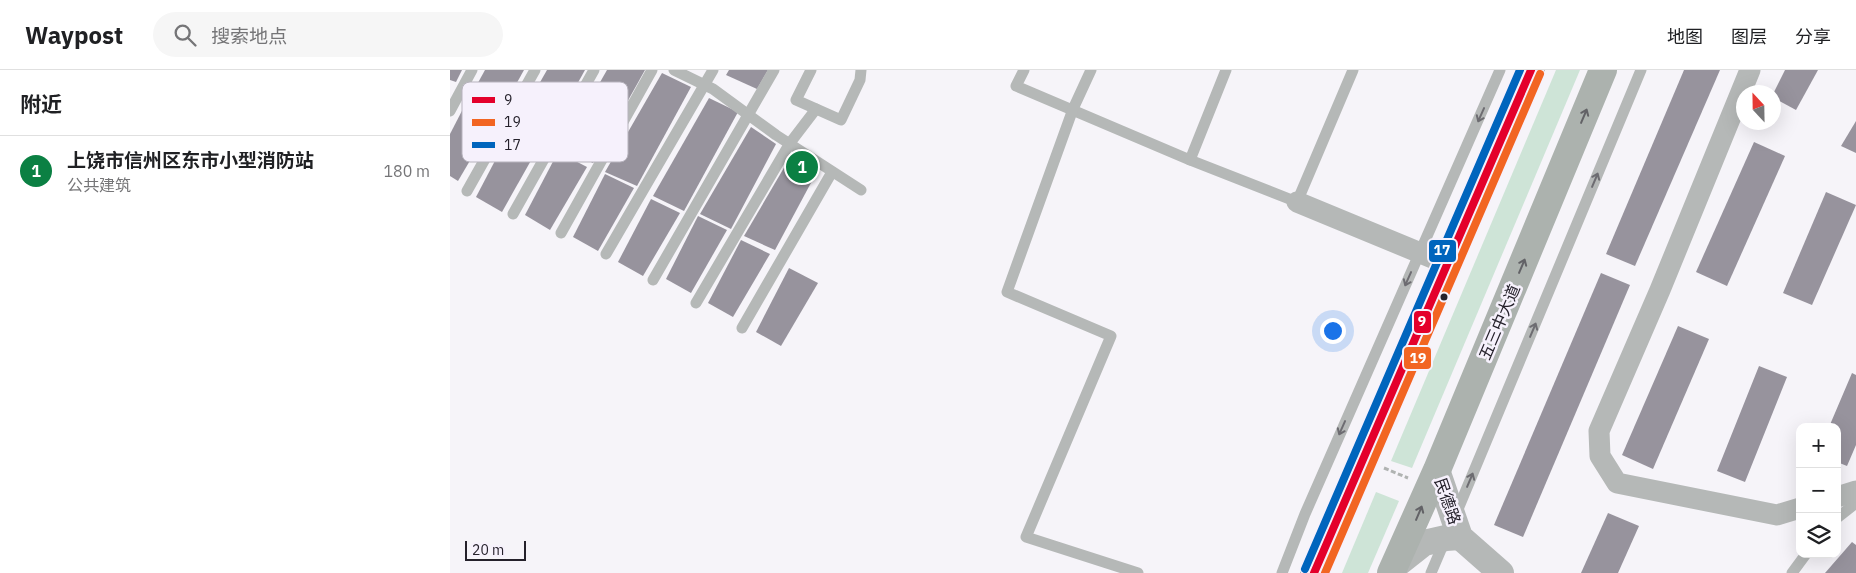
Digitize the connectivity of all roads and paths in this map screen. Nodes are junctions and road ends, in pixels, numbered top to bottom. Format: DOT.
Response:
graph roads {
  1 [pos="472,70"];
  2 [pos="535,70"];
  3 [pos="594,70"];
  4 [pos="652,70"];
  5 [pos="674,70"];
  6 [pos="713,70"];
  7 [pos="774,70"];
  8 [pos="811,70"];
  9 [pos="861,70"];
  10 [pos="1024,70"];
  11 [pos="1091,70"];
  12 [pos="1226,70"];
  13 [pos="1353,70"];
  14 [pos="1500,70"];
  15 [pos="1531,70"];
  16 [pos="1603,70"];
  17 [pos="1641,70"];
  18 [pos="1750,70"];
  19 [pos="466,82"];
  20 [pos="528,82"];
  21 [pos="587,82"];
  22 [pos="704,85"];
  23 [pos="462,89"];
  24 [pos="816,109"];
  25 [pos="1074,110"];
  26 [pos="450,111"];
  27 [pos="628,113"];
  28 [pos="748,114"];
  29 [pos="790,143"];
  30 [pos="1190,160"];
  31 [pos="483,162"];
  32 [pos="542,162"];
  33 [pos="601,162"];
  34 [pos="832,172"];
  35 [pos="860,190"];
  36 [pos="467,191"];
  37 [pos="1297,202"];
  38 [pos="513,214"];
  39 [pos="561,233"];
  40 [pos="1419,253"];
  41 [pos="606,254"];
  42 [pos="1447,264"];
  43 [pos="652,280"];
  44 [pos="696,303"];
  45 [pos="742,328"];
  46 [pos="1363,459"];
  47 [pos="1434,478"];
  48 [pos="1856,491"];
  49 [pos="1841,496"];
  50 [pos="1856,503"];
  51 [pos="1796,509"];
  52 [pos="1841,515"];
  53 [pos="1453,531"];
  54 [pos="1803,558"];
  55 [pos="1393,570"];
  56 [pos="1138,573"];
  57 [pos="1282,573"];
  58 [pos="1314,573"];
  59 [pos="1431,573"];
  60 [pos="1501,573"];
  61 [pos="1792,573"];
  1 -- 19 [label="lane"];
  2 -- 20 [label="lane"];
  3 -- 21 [label="lane"];
  4 -- 27 [label="lane"];
  5 -- 22 [label="lane"];
  6 -- 22 [label="lane"];
  7 -- 28 [label="lane"];
  8 -- 24 [label="lane"];
  9 -- 24 [label="lane"];
  10 -- 25 [label="lane"];
  11 -- 25 [label="lane"];
  12 -- 30 [label="lane"];
  13 -- 37 [label="lane"];
  14 -- 40 [label="lane, one-way"];
  15 -- 42 [label="main road"];
  47 -- 16 [label="main road, 五三中大道, one-way"];
  53 -- 17 [label="lane, one-way"];
  18 -- 51 [label="street"];
  22 -- 28 [label="lane"];
  22 -- 41 [label="lane"];
  23 -- 26 [label="lane"];
  24 -- 29 [label="lane"];
  25 -- 30 [label="lane"];
  25 -- 56 [label="lane"];
  28 -- 29 [label="lane"];
  28 -- 43 [label="lane"];
  29 -- 34 [label="lane"];
  29 -- 44 [label="lane"];
  30 -- 37 [label="lane"];
  31 -- 36 [label="lane"];
  32 -- 38 [label="lane"];
  33 -- 39 [label="lane"];
  34 -- 35 [label="lane"];
  34 -- 45 [label="lane"];
  37 -- 40 [label="street"];
  40 -- 42 [label="street"];
  40 -- 57 [label="lane, one-way"];
  42 -- 46 [label="main road"];
  46 -- 47 [label="path"];
  46 -- 58 [label="main road"];
  47 -- 53 [label="street, 民德路"];
  55 -- 47 [label="main road, 五三中大道, one-way"];
  48 -- 49 [label="street"];
  50 -- 52 [label="lane"];
  53 -- 55 [label="street"];
  53 -- 59 [label="lane"];
  53 -- 60 [label="street, 民德路"];
  54 -- 61 [label="lane"];
}
